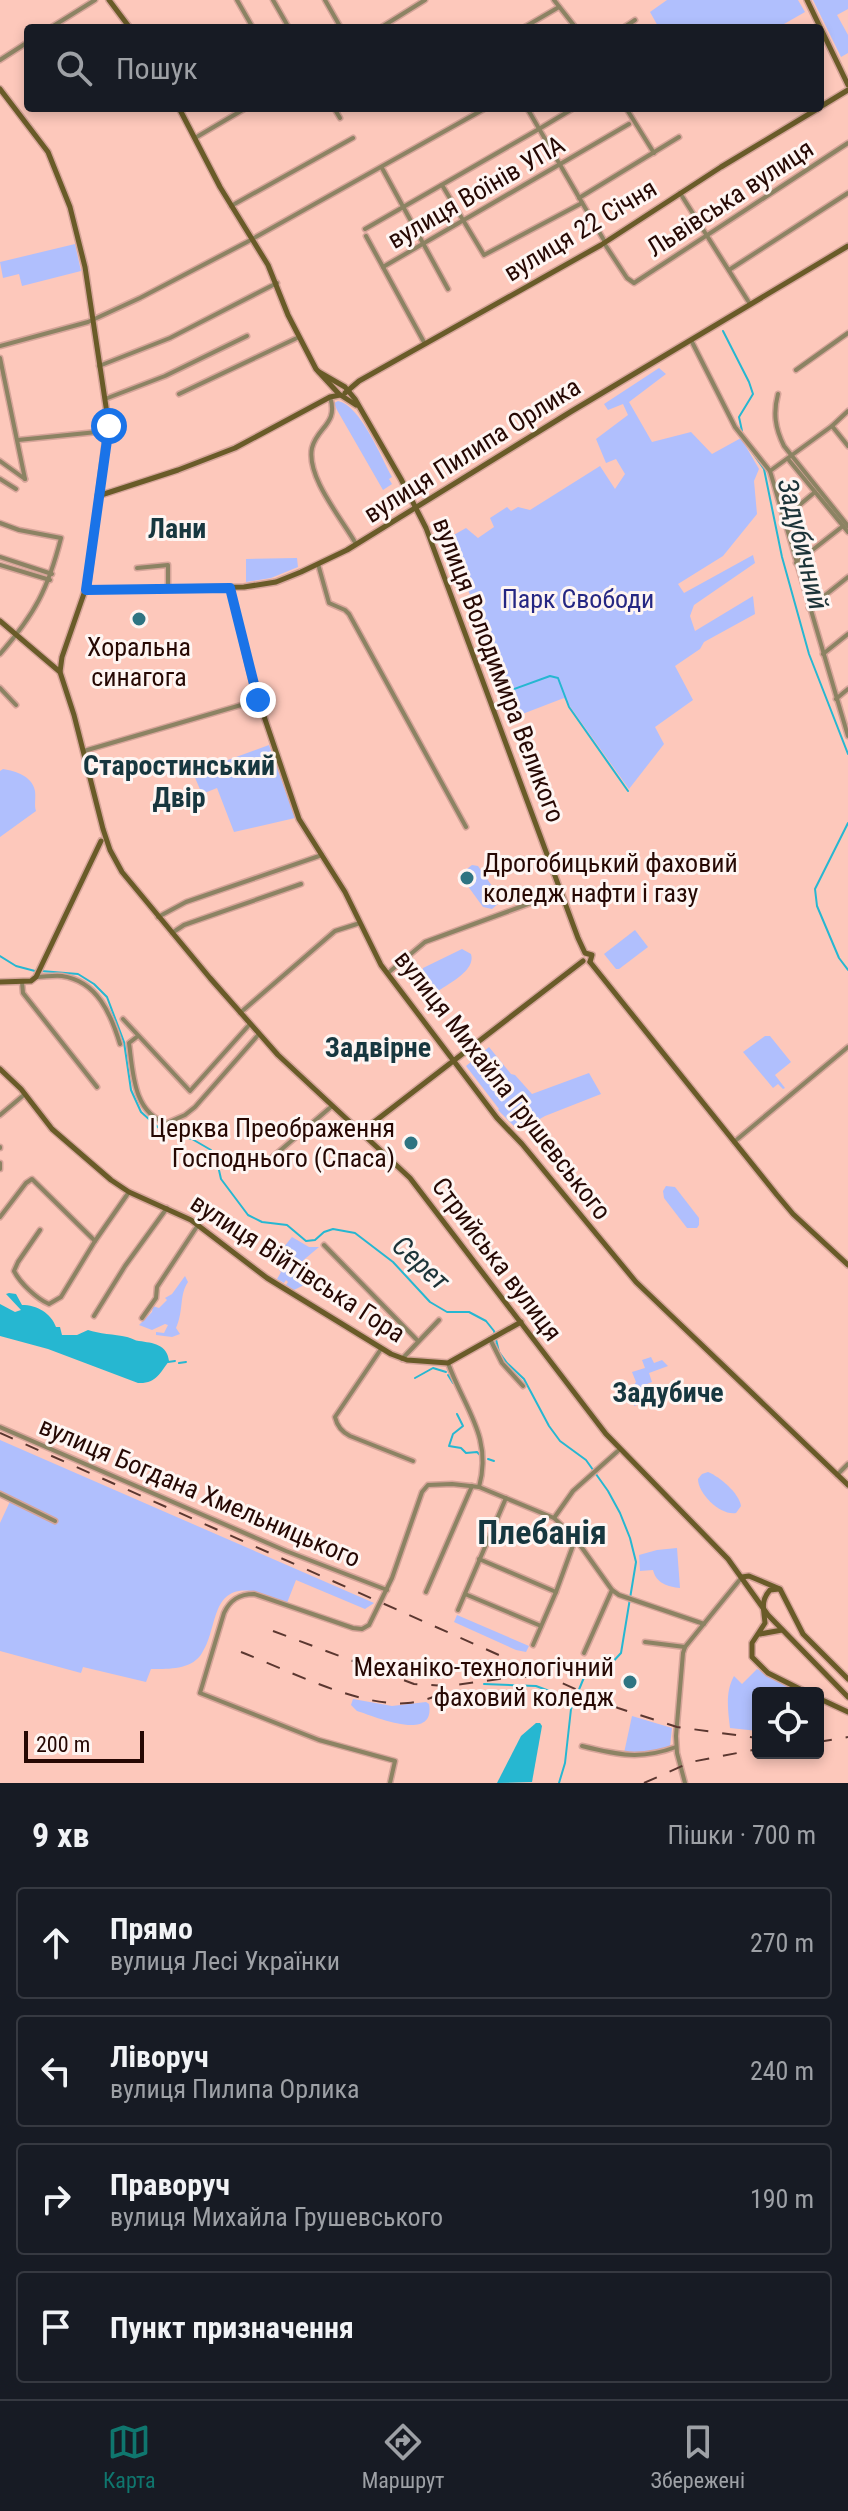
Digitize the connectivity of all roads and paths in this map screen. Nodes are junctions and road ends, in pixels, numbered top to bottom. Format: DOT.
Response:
graph roads {
  1 [pos="95,0"];
  2 [pos="109,0"];
  3 [pos="237,0"];
  4 [pos="273,0"];
  5 [pos="325,0"];
  6 [pos="425,0"];
  7 [pos="554,0"];
  8 [pos="807,0"];
  9 [pos="559,7"];
  10 [pos="635,20"];
  11 [pos="56,24"];
  12 [pos="127,24"];
  13 [pos="251,24"];
  14 [pos="287,24"];
  15 [pos="339,24"];
  16 [pos="386,24"];
  17 [pos="530,24"];
  18 [pos="573,24"];
  19 [pos="629,24"];
  20 [pos="818,24"];
  21 [pos="824,37"];
  22 [pos="24,45"];
  23 [pos="0,60"];
  24 [pos="0,89"];
  25 [pos="848,90"];
  26 [pos="824,105"];
  27 [pos="181,112"];
  28 [pos="239,112"];
  29 [pos="336,112"];
  30 [pos="479,112"];
  31 [pos="529,112"];
  32 [pos="567,112"];
  33 [pos="631,112"];
  34 [pos="812,112"];
  35 [pos="340,118"];
  36 [pos="629,124"];
  37 [pos="539,129"];
  38 [pos="679,137"];
  39 [pos="195,138"];
  40 [pos="353,138"];
  41 [pos="848,143"];
  42 [pos="654,153"];
  43 [pos="560,164"];
  44 [pos="382,167"];
  45 [pos="442,185"];
  46 [pos="680,193"];
  47 [pos="848,193"];
  48 [pos="580,200"];
  49 [pos="231,206"];
  50 [pos="404,207"];
  51 [pos="463,221"];
  52 [pos="707,234"];
  53 [pos="253,239"];
  54 [pos="604,243"];
  55 [pos="423,244"];
  56 [pos="848,246"];
  57 [pos="383,267"];
  58 [pos="729,270"];
  59 [pos="277,283"];
  60 [pos="448,289"];
  61 [pos="750,304"];
  62 [pos="93,320"];
  63 [pos="848,333"];
  64 [pos="247,336"];
  65 [pos="299,337"];
  66 [pos="691,340"];
  67 [pos="425,344"];
  68 [pos="0,346"];
  69 [pos="0,358"];
  70 [pos="99,366"];
  71 [pos="796,370"];
  72 [pos="320,374"];
  73 [pos="359,381"];
  74 [pos="342,389"];
  75 [pos="179,394"];
  76 [pos="778,394"];
  77 [pos="330,397"];
  78 [pos="105,399"];
  79 [pos="355,399"];
  80 [pos="360,408"];
  81 [pos="848,411"];
  82 [pos="832,426"];
  83 [pos="108,431"];
  84 [pos="18,440"];
  85 [pos="848,446"];
  86 [pos="790,458"];
  87 [pos="0,461"];
  88 [pos="770,471"];
  89 [pos="0,479"];
  90 [pos="16,489"];
  91 [pos="815,492"];
  92 [pos="98,496"];
  93 [pos="416,507"];
  94 [pos="784,518"];
  95 [pos="0,523"];
  96 [pos="846,528"];
  97 [pos="356,544"];
  98 [pos="2,558"];
  99 [pos="796,563"];
  100 [pos="318,564"];
  101 [pos="0,565"];
  102 [pos="137,568"];
  103 [pos="51,577"];
  104 [pos="848,577"];
  105 [pos="230,588"];
  106 [pos="168,589"];
  107 [pos="86,590"];
  108 [pos="809,608"];
  109 [pos="0,621"];
  110 [pos="848,634"];
  111 [pos="17,635"];
  112 [pos="0,654"];
  113 [pos="823,654"];
  114 [pos="60,672"];
  115 [pos="0,688"];
  116 [pos="848,689"];
  117 [pos="836,699"];
  118 [pos="258,700"];
  119 [pos="16,705"];
  120 [pos="848,736"];
  121 [pos="83,751"];
  122 [pos="466,827"];
  123 [pos="104,842"];
  124 [pos="322,855"];
  125 [pos="301,884"];
  126 [pos="561,892"];
  127 [pos="158,917"];
  128 [pos="360,923"];
  129 [pos="172,933"];
  130 [pos="586,962"];
  131 [pos="387,974"];
  132 [pos="38,976"];
  133 [pos="0,982"];
  134 [pos="22,982"];
  135 [pos="240,1013"];
  136 [pos="123,1019"];
  137 [pos="250,1024"];
  138 [pos="259,1034"];
  139 [pos="138,1036"];
  140 [pos="120,1044"];
  141 [pos="848,1047"];
  142 [pos="455,1061"];
  143 [pos="0,1069"];
  144 [pos="97,1087"];
  145 [pos="25,1094"];
  146 [pos="332,1106"];
  147 [pos="0,1115"];
  148 [pos="361,1132"];
  149 [pos="734,1142"];
  150 [pos="268,1161"];
  151 [pos="0,1163"];
  152 [pos="0,1169"];
  153 [pos="129,1192"];
  154 [pos="167,1208"];
  155 [pos="0,1217"];
  156 [pos="198,1225"];
  157 [pos="40,1230"];
  158 [pos="95,1241"];
  159 [pos="324,1245"];
  160 [pos="848,1265"];
  161 [pos="94,1316"];
  162 [pos="142,1318"];
  163 [pos="439,1320"];
  164 [pos="521,1322"];
  165 [pos="494,1337"];
  166 [pos="418,1341"];
  167 [pos="381,1349"];
  168 [pos="402,1359"];
  169 [pos="448,1363"];
  170 [pos="523,1386"];
  171 [pos="0,1427"];
  172 [pos="619,1450"];
  173 [pos="413,1461"];
  174 [pos="848,1464"];
  175 [pos="837,1475"];
  176 [pos="848,1485"];
  177 [pos="472,1486"];
  178 [pos="479,1487"];
  179 [pos="0,1494"];
  180 [pos="506,1498"];
  181 [pos="554,1518"];
  182 [pos="55,1521"];
  183 [pos="575,1538"];
  184 [pos="479,1559"];
  185 [pos="742,1577"];
  186 [pos="780,1589"];
  187 [pos="387,1590"];
  188 [pos="612,1590"];
  189 [pos="426,1592"];
  190 [pos="556,1592"];
  191 [pos="465,1594"];
  192 [pos="763,1608"];
  193 [pos="458,1610"];
  194 [pos="704,1624"];
  195 [pos="541,1626"];
  196 [pos="782,1630"];
  197 [pos="759,1634"];
  198 [pos="645,1642"];
  199 [pos="533,1645"];
  200 [pos="685,1647"];
  201 [pos="584,1653"];
  202 [pos="848,1679"];
  203 [pos="796,1687"];
  204 [pos="848,1697"];
  205 [pos="824,1701"];
  206 [pos="847,1712"];
  207 [pos="582,1746"];
  208 [pos="676,1747"];
  209 [pos="390,1783"];
  210 [pos="685,1783"];
  1 -- 11 [label="street"];
  2 -- 12 [label="street"];
  3 -- 13 [label="street"];
  4 -- 14 [label="street"];
  5 -- 15 [label="street"];
  6 -- 16 [label="street"];
  7 -- 9 [label="street"];
  8 -- 20 [label="street"];
  9 -- 17 [label="street"];
  9 -- 18 [label="street"];
  10 -- 19 [label="street"];
  21 -- 25 [label="street"];
  22 -- 23 [label="street"];
  24 -- 62 [label="street"];
  25 -- 26 [label="street, вулиця 22 Січня"];
  27 -- 39 [label="street"];
  28 -- 39 [label="street"];
  29 -- 35 [label="street"];
  30 -- 44 [label="street"];
  31 -- 37 [label="street"];
  32 -- 37 [label="street"];
  33 -- 42 [label="street"];
  34 -- 46 [label="street, вулиця 22 Січня"];
  36 -- 43 [label="street, вулиця Воїнів УПА"];
  37 -- 43 [label="street"];
  37 -- 45 [label="street"];
  38 -- 42 [label="street"];
  39 -- 49 [label="street"];
  40 -- 49 [label="street"];
  41 -- 52 [label="street, Львівська вулиця"];
  42 -- 48 [label="street"];
  43 -- 48 [label="street"];
  43 -- 51 [label="street, вулиця Воїнів УПА"];
  44 -- 50 [label="street"];
  44 -- 53 [label="street"];
  45 -- 50 [label="street"];
  45 -- 51 [label="street"];
  46 -- 52 [label="street"];
  46 -- 54 [label="street, вулиця 22 Січня"];
  47 -- 58 [label="street"];
  48 -- 51 [label="street"];
  48 -- 54 [label="street"];
  49 -- 53 [label="street"];
  50 -- 55 [label="street"];
  50 -- 57 [label="street"];
  51 -- 55 [label="street, вулиця Воїнів УПА"];
  52 -- 54 [label="street, Львівська вулиця"];
  52 -- 58 [label="street"];
  53 -- 59 [label="street"];
  53 -- 62 [label="street"];
  54 -- 67 [label="street, вулиця 22 Січня"];
  55 -- 57 [label="street, вулиця Воїнів УПА"];
  55 -- 60 [label="street"];
  56 -- 61 [label="street, вулиця Пилипа Орлика"];
  57 -- 67 [label="street"];
  58 -- 61 [label="street"];
  59 -- 65 [label="street"];
  59 -- 70 [label="street"];
  61 -- 66 [label="street, вулиця Пилипа Орлика"];
  62 -- 68 [label="street"];
  62 -- 70 [label="street"];
  63 -- 71 [label="street"];
  64 -- 78 [label="street"];
  65 -- 72 [label="street"];
  65 -- 75 [label="street"];
  66 -- 88 [label="street"];
  66 -- 93 [label="street, вулиця Пилипа Орлика"];
  67 -- 73 [label="street, вулиця 22 Січня"];
  69 -- 84 [label="street"];
  70 -- 78 [label="street"];
  72 -- 74 [label="street"];
  72 -- 77 [label="street"];
  73 -- 74 [label="street, вулиця 22 Січня"];
  73 -- 79 [label="street"];
  74 -- 77 [label="street"];
  74 -- 79 [label="street, вулиця Володимира Великого"];
  74 -- 80 [label="street"];
  76 -- 86 [label="street"];
  77 -- 92 [label="street"];
  77 -- 97 [label="street"];
  78 -- 83 [label="street"];
  79 -- 80 [label="street, вулиця Володимира Великого"];
  80 -- 93 [label="street, вулиця Володимира Великого"];
  81 -- 82 [label="street"];
  82 -- 85 [label="street"];
  82 -- 86 [label="street"];
  83 -- 84 [label="street"];
  83 -- 92 [label="street"];
  84 -- 87 [label="street"];
  86 -- 88 [label="street"];
  86 -- 91 [label="street"];
  86 -- 96 [label="street"];
  88 -- 94 [label="street"];
  89 -- 90 [label="street"];
  91 -- 94 [label="street"];
  91 -- 96 [label="street"];
  92 -- 107 [label="street"];
  93 -- 97 [label="street, вулиця Пилипа Орлика"];
  93 -- 126 [label="street, вулиця Володимира Великого"];
  94 -- 99 [label="street"];
  95 -- 103 [label="street"];
  96 -- 99 [label="street"];
  97 -- 100 [label="street, вулиця Пилипа Орлика"];
  98 -- 101 [label="street"];
  98 -- 103 [label="street"];
  99 -- 108 [label="street"];
  100 -- 105 [label="street, вулиця Пилипа Орлика"];
  100 -- 122 [label="street"];
  101 -- 103 [label="street"];
  102 -- 106 [label="street"];
  103 -- 111 [label="street"];
  104 -- 108 [label="street"];
  105 -- 106 [label="street, вулиця Пилипа Орлика"];
  105 -- 118 [label="street, вулиця Михайла Грушевського"];
  106 -- 107 [label="street, вулиця Пилипа Орлика"];
  107 -- 114 [label="street"];
  108 -- 113 [label="street"];
  109 -- 111 [label="street"];
  110 -- 113 [label="street"];
  111 -- 112 [label="street"];
  111 -- 114 [label="street"];
  113 -- 117 [label="street"];
  114 -- 121 [label="street, Стрийська вулиця"];
  115 -- 119 [label="street"];
  116 -- 117 [label="street"];
  117 -- 120 [label="street"];
  118 -- 121 [label="street"];
  118 -- 124 [label="street, вулиця Михайла Грушевського"];
  121 -- 123 [label="street, Стрийська вулиця"];
  123 -- 127 [label="street, Стрийська вулиця"];
  123 -- 132 [label="street"];
  124 -- 127 [label="street"];
  124 -- 128 [label="street, вулиця Михайла Грушевського"];
  125 -- 129 [label="street"];
  126 -- 130 [label="street, вулиця Володимира Великого"];
  126 -- 131 [label="street"];
  127 -- 129 [label="street, Стрийська вулиця"];
  128 -- 131 [label="street, вулиця Михайла Грушевського"];
  128 -- 135 [label="street"];
  129 -- 135 [label="street, Стрийська вулиця"];
  130 -- 142 [label="street"];
  130 -- 149 [label="street"];
  131 -- 142 [label="street, вулиця Михайла Грушевського"];
  132 -- 134 [label="street"];
  132 -- 140 [label="street"];
  133 -- 134 [label="street"];
  134 -- 144 [label="street"];
  135 -- 137 [label="street, Стрийська вулиця"];
  136 -- 139 [label="street"];
  137 -- 138 [label="street, Стрийська вулиця"];
  137 -- 139 [label="street"];
  138 -- 139 [label="street"];
  138 -- 146 [label="street, Стрийська вулиця"];
  141 -- 149 [label="street"];
  142 -- 148 [label="street"];
  142 -- 175 [label="street, вулиця Михайла Грушевського"];
  143 -- 145 [label="street, вулиця Війтівська Гора"];
  145 -- 147 [label="street"];
  145 -- 153 [label="street, вулиця Війтівська Гора"];
  146 -- 148 [label="street, Стрийська вулиця"];
  146 -- 150 [label="street"];
  148 -- 164 [label="street, Стрийська вулиця"];
  149 -- 160 [label="street"];
  151 -- 152 [label="street"];
  153 -- 154 [label="street, вулиця Війтівська Гора"];
  153 -- 158 [label="street"];
  154 -- 156 [label="street, вулиця Війтівська Гора"];
  154 -- 161 [label="street"];
  155 -- 158 [label="street"];
  156 -- 162 [label="street"];
  156 -- 167 [label="street, вулиця Війтівська Гора"];
  157 -- 158 [label="street"];
  159 -- 166 [label="street"];
  163 -- 166 [label="street"];
  164 -- 165 [label="street"];
  164 -- 172 [label="street, Стрийська вулиця"];
  165 -- 169 [label="street"];
  165 -- 170 [label="street"];
  166 -- 168 [label="street"];
  167 -- 168 [label="street, вулиця Війтівська Гора"];
  167 -- 173 [label="street"];
  168 -- 169 [label="street, вулиця Війтівська Гора"];
  169 -- 178 [label="street"];
  171 -- 187 [label="street, вулиця Богдана Хмельницького"];
  172 -- 181 [label="street"];
  172 -- 185 [label="street, Стрийська вулиця"];
  174 -- 175 [label="street"];
  175 -- 176 [label="street, вулиця Михайла Грушевського"];
  177 -- 178 [label="street"];
  177 -- 187 [label="street"];
  177 -- 189 [label="street"];
  178 -- 180 [label="street"];
  179 -- 182 [label="street"];
  180 -- 181 [label="street"];
  180 -- 184 [label="street"];
  181 -- 183 [label="street"];
  183 -- 188 [label="street"];
  183 -- 190 [label="street"];
  184 -- 190 [label="street"];
  184 -- 191 [label="street"];
  185 -- 186 [label="street"];
  185 -- 192 [label="street, Стрийська вулиця"];
  185 -- 194 [label="street"];
  186 -- 192 [label="street"];
  186 -- 202 [label="street"];
  187 -- 209 [label="street"];
  188 -- 194 [label="street"];
  188 -- 201 [label="street"];
  190 -- 195 [label="street"];
  191 -- 193 [label="street"];
  191 -- 195 [label="street"];
  192 -- 196 [label="street, Стрийська вулиця"];
  192 -- 197 [label="street"];
  194 -- 200 [label="street"];
  195 -- 199 [label="street"];
  196 -- 197 [label="street"];
  196 -- 204 [label="street, Стрийська вулиця"];
  197 -- 203 [label="street"];
  198 -- 200 [label="street"];
  200 -- 208 [label="street"];
  205 -- 206 [label="street"];
  207 -- 208 [label="street"];
  208 -- 210 [label="street"];
}
